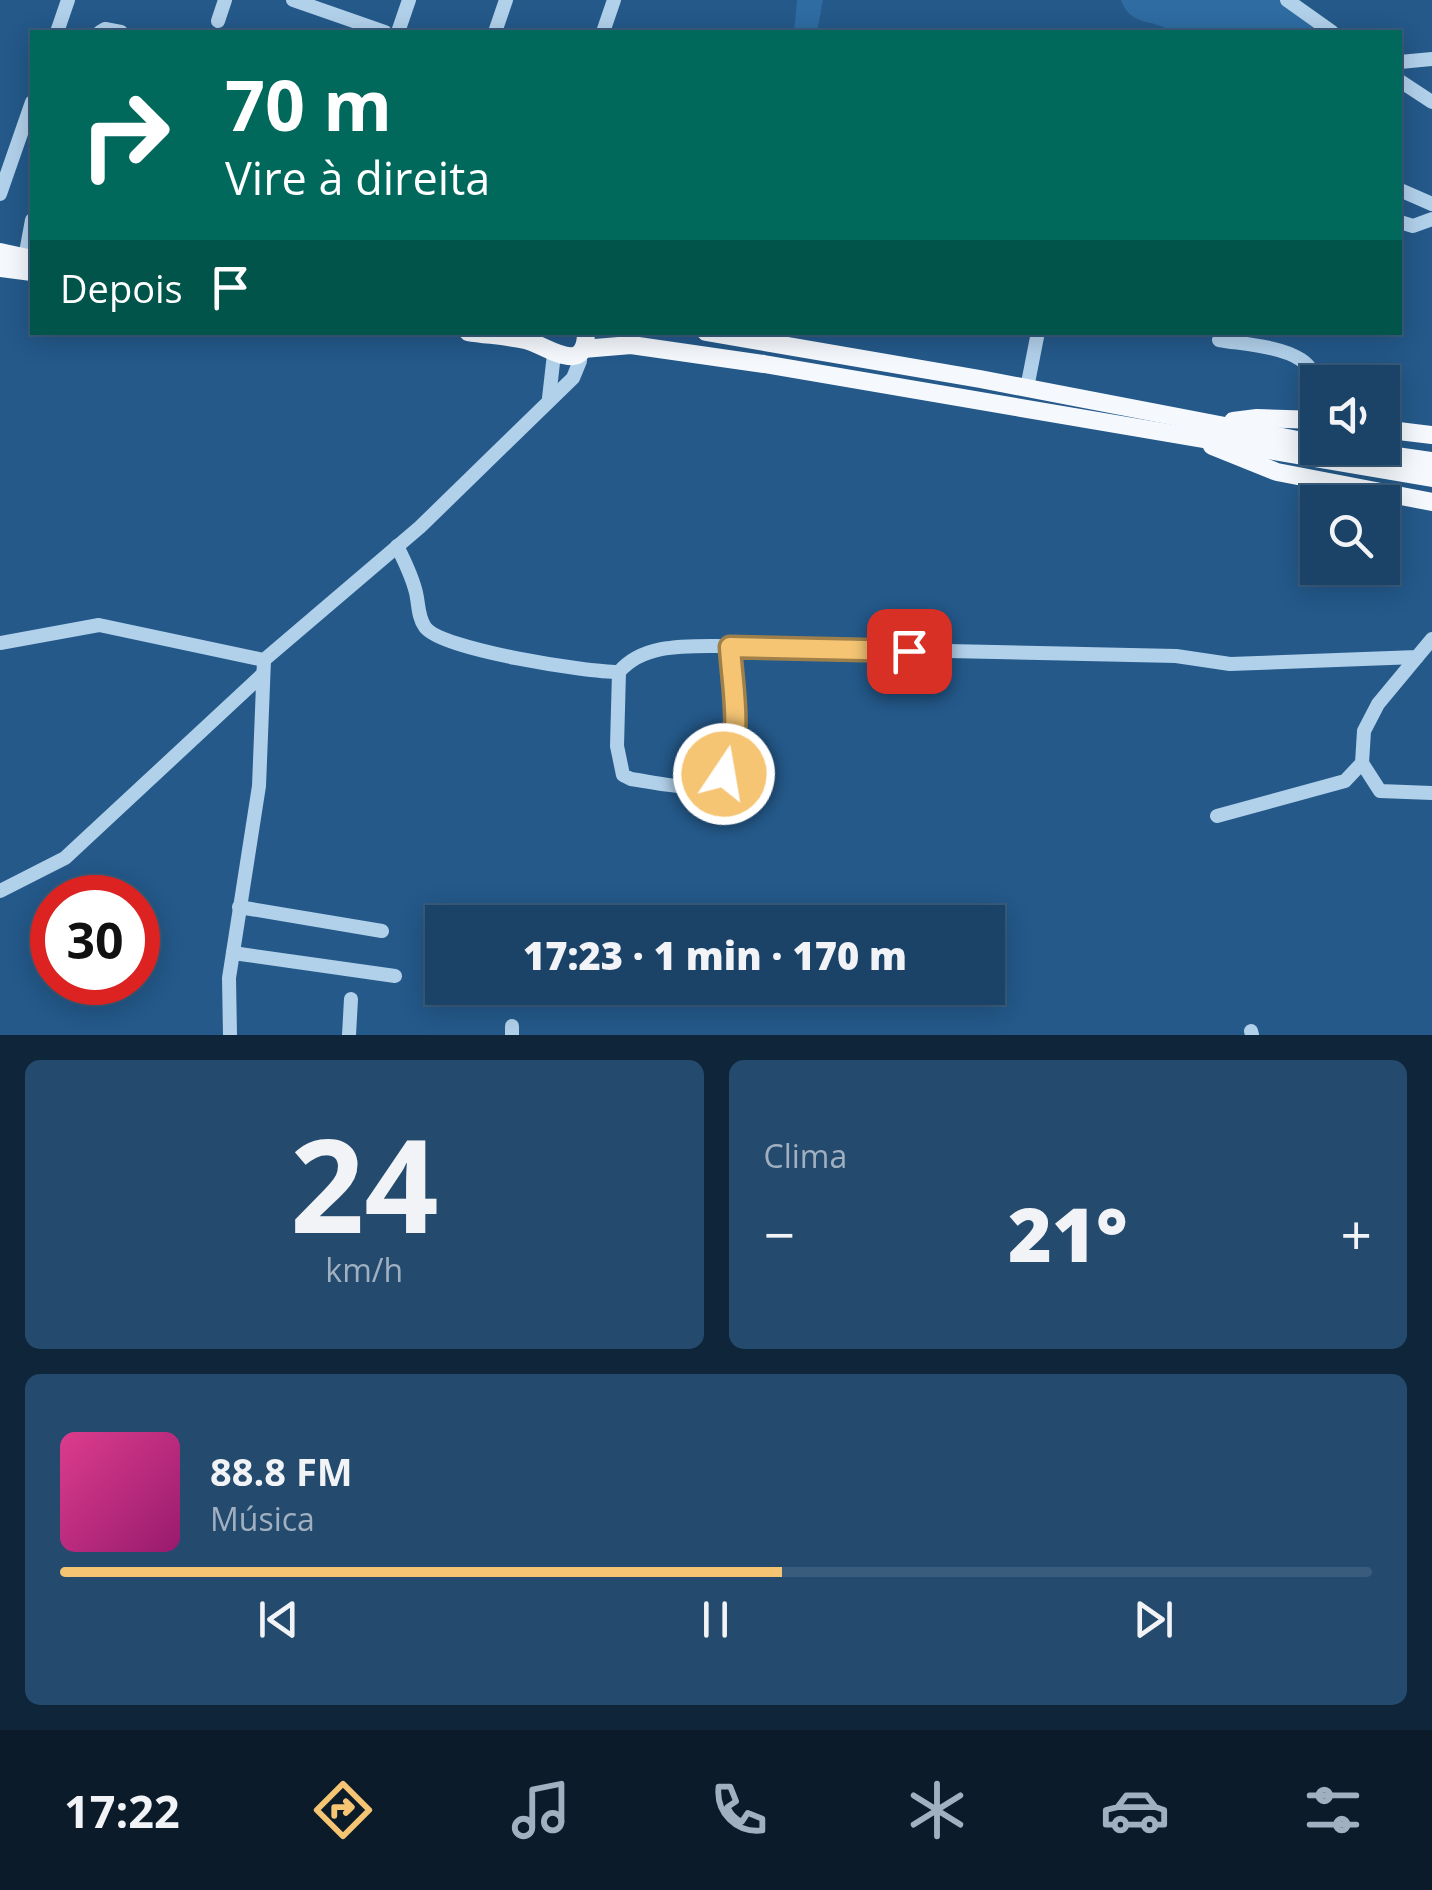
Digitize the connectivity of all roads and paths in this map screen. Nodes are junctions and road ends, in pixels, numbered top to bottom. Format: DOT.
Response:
graph roads {
  1 [pos="68,0"];
  2 [pos="225,0"];
  3 [pos="293,0"];
  4 [pos="409,0"];
  5 [pos="506,0"];
  6 [pos="614,0"];
  7 [pos="1288,0"];
  8 [pos="218,22"];
  9 [pos="58,30"];
  10 [pos="379,30"];
  11 [pos="399,30"];
  12 [pos="496,30"];
  13 [pos="603,30"];
  14 [pos="1329,30"];
  15 [pos="1432,59"];
  16 [pos="1402,62"];
  17 [pos="1402,81"];
  18 [pos="1432,102"];
  19 [pos="30,108"];
  20 [pos="1402,191"];
  21 [pos="0,194"];
  22 [pos="1432,204"];
  23 [pos="1432,220"];
  24 [pos="1402,223"];
  25 [pos="0,252"];
  26 [pos="30,263"];
  27 [pos="0,268"];
  28 [pos="490,335"];
  29 [pos="729,335"];
  30 [pos="1037,335"];
  31 [pos="1219,340"];
  32 [pos="549,344"];
  33 [pos="583,344"];
  34 [pos="1308,365"];
  35 [pos="1027,388"];
  36 [pos="548,400"];
  37 [pos="1300,419"];
  38 [pos="1220,423"];
  39 [pos="1400,432"];
  40 [pos="1194,436"];
  41 [pos="1432,436"];
  42 [pos="1300,440"];
  43 [pos="1400,456"];
  44 [pos="1432,461"];
  45 [pos="1432,478"];
  46 [pos="1432,502"];
  47 [pos="397,546"];
  48 [pos="1432,639"];
  49 [pos="0,643"];
  50 [pos="730,647"];
  51 [pos="1416,656"];
  52 [pos="263,667"];
  53 [pos="619,672"];
  54 [pos="1362,763"];
  55 [pos="1432,792"];
  56 [pos="1216,816"];
  57 [pos="0,891"];
  58 [pos="240,907"];
  59 [pos="382,930"];
  60 [pos="233,953"];
  61 [pos="395,976"];
  62 [pos="351,999"];
  63 [pos="230,1035"];
  64 [pos="349,1035"];
  1 -- 9 [label="street"];
  2 -- 8 [label="street"];
  3 -- 10 [label="street"];
  4 -- 11 [label="street"];
  5 -- 12 [label="street"];
  6 -- 13 [label="street"];
  7 -- 14 [label="street"];
  15 -- 16 [label="street"];
  17 -- 18 [label="street"];
  19 -- 21 [label="street"];
  20 -- 22 [label="street"];
  23 -- 24 [label="street"];
  25 -- 26 [label="main road"];
  26 -- 27 [label="main road"];
  28 -- 32 [label="main road"];
  29 -- 35 [label="main road"];
  30 -- 35 [label="street"];
  31 -- 34 [label="street"];
  32 -- 33 [label="main road"];
  32 -- 36 [label="street"];
  33 -- 36 [label="street"];
  33 -- 40 [label="main road"];
  35 -- 38 [label="main road"];
  36 -- 47 [label="street"];
  37 -- 38 [label="main road"];
  38 -- 42 [label="main road"];
  39 -- 41 [label="main road"];
  40 -- 45 [label="main road"];
  40 -- 46 [label="main road"];
  43 -- 44 [label="main road"];
  47 -- 52 [label="street"];
  47 -- 53 [label="street"];
  48 -- 51 [label="street"];
  49 -- 52 [label="street"];
  50 -- 51 [label="street"];
  50 -- 53 [label="street"];
  50 -- 53 [label="street"];
  51 -- 54 [label="street"];
  52 -- 57 [label="street"];
  52 -- 58 [label="street"];
  54 -- 55 [label="street"];
  54 -- 56 [label="street"];
  58 -- 59 [label="street"];
  58 -- 60 [label="street"];
  60 -- 61 [label="street"];
  60 -- 63 [label="street"];
  62 -- 64 [label="street"];
}
